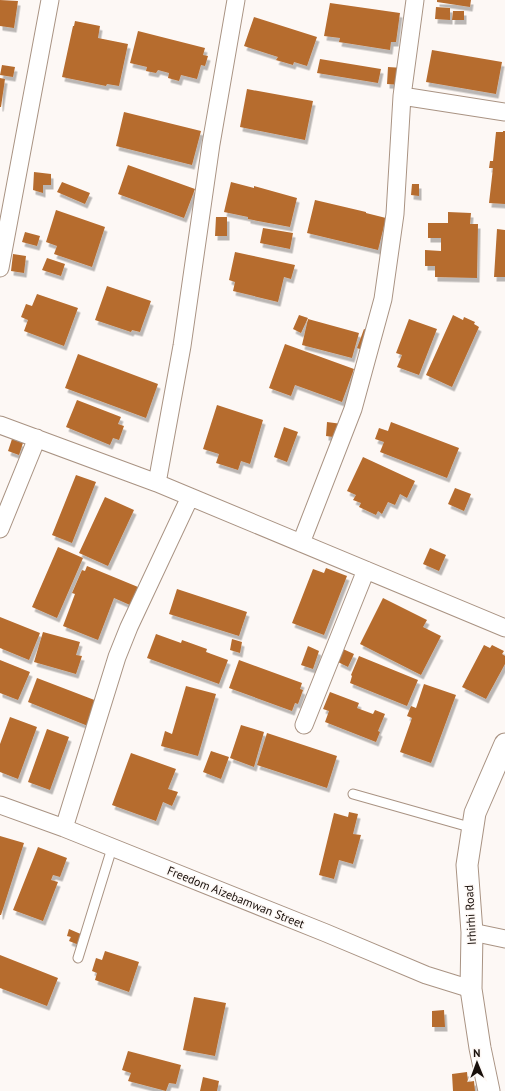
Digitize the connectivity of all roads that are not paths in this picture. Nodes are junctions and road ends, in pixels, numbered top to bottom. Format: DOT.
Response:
graph roads {
  1 [pos="50,0"];
  2 [pos="236,0"];
  3 [pos="415,0"];
  4 [pos="402,96"];
  5 [pos="505,112"];
  6 [pos="0,268"];
  7 [pos="0,425"];
  8 [pos="37,438"];
  9 [pos="157,482"];
  10 [pos="190,497"];
  11 [pos="0,529"];
  12 [pos="301,543"];
  13 [pos="366,570"];
  14 [pos="505,628"];
  15 [pos="304,726"];
  16 [pos="505,744"];
  17 [pos="353,794"];
  18 [pos="0,805"];
  19 [pos="64,828"];
  20 [pos="473,828"];
  21 [pos="112,848"];
  22 [pos="472,932"];
  23 [pos="505,938"];
  24 [pos="78,958"];
  25 [pos="471,989"];
  26 [pos="489,1091"];
  1 -- 6 [label="street"];
  2 -- 9 [label="street"];
  3 -- 4 [label="street"];
  4 -- 5 [label="street"];
  4 -- 12 [label="street"];
  7 -- 8 [label="street"];
  8 -- 9 [label="street"];
  8 -- 11 [label="street"];
  9 -- 10 [label="street"];
  10 -- 12 [label="street"];
  10 -- 19 [label="street"];
  12 -- 13 [label="street"];
  13 -- 14 [label="street"];
  13 -- 15 [label="street"];
  16 -- 20 [label="street, Irhirhi Road"];
  17 -- 20 [label="lane"];
  18 -- 19 [label="street, Freedom Aizebamwan Street"];
  19 -- 21 [label="street, Freedom Aizebamwan Street"];
  20 -- 22 [label="street, Irhirhi Road"];
  21 -- 24 [label="lane"];
  21 -- 25 [label="street, Freedom Aizebamwan Street"];
  22 -- 23 [label="street"];
  22 -- 25 [label="street, Irhirhi Road"];
  25 -- 26 [label="street, Irhirhi Road"];
}
